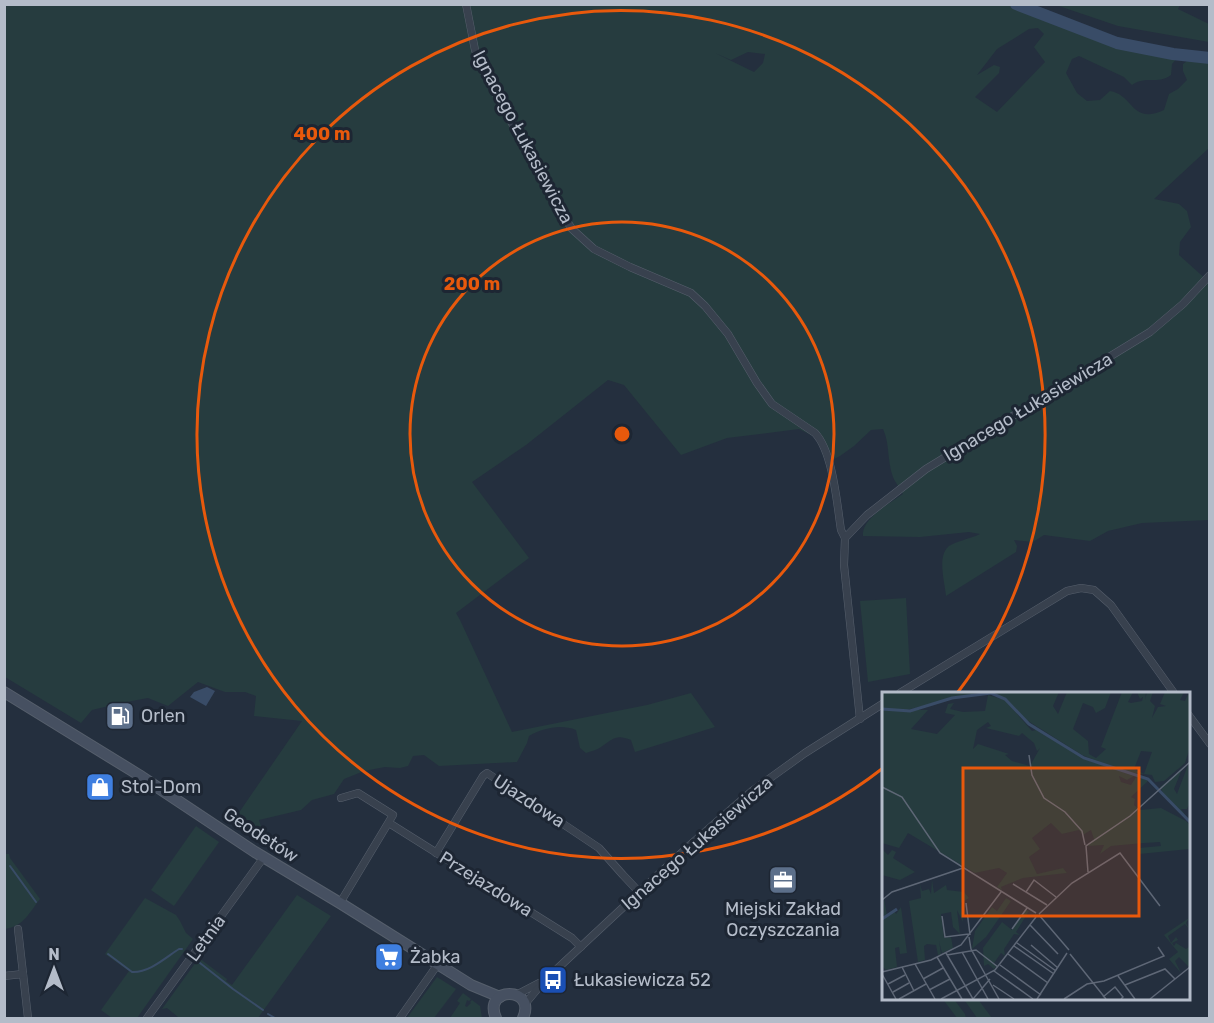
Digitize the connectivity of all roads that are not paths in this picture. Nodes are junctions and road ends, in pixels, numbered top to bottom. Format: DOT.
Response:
graph roads {
  1 [pos="466,4"];
  2 [pos="1209,275"];
  3 [pos="845,538"];
  4 [pos="4,692"];
  5 [pos="902,692"];
  6 [pos="1173,692"];
  7 [pos="882,704"];
  8 [pos="1190,717"];
  9 [pos="860,719"];
  10 [pos="1209,744"];
  11 [pos="341,798"];
  12 [pos="389,822"];
  13 [pos="436,853"];
  14 [pos="264,857"];
  15 [pos="639,892"];
  16 [pos="340,903"];
  17 [pos="18,930"];
  18 [pos="581,947"];
  19 [pos="438,964"];
  20 [pos="23,974"];
  21 [pos="4,976"];
  22 [pos="544,981"];
  23 [pos="471,985"];
  24 [pos="516,995"];
  25 [pos="500,997"];
  26 [pos="526,1014"];
  27 [pos="495,1015"];
  28 [pos="28,1018"];
  29 [pos="147,1018"];
  30 [pos="400,1018"];
  1 -- 3 [label="street, Ignacego Łukasiewicza"];
  2 -- 3 [label="street, Ignacego Łukasiewicza"];
  3 -- 9 [label="street, Ignacego Łukasiewicza"];
  4 -- 14 [label="main road, Geodetów"];
  5 -- 6 [label="street"];
  7 -- 9 [label="street, Ignacego Łukasiewicza"];
  8 -- 10 [label="street"];
  9 -- 15 [label="street, Ignacego Łukasiewicza"];
  11 -- 12 [label="street, Przejazdowa"];
  12 -- 13 [label="street, Przejazdowa"];
  12 -- 16 [label="street"];
  13 -- 15 [label="street, Ujazdowa"];
  13 -- 18 [label="street, Przejazdowa"];
  14 -- 16 [label="main road, Geodetów"];
  14 -- 29 [label="street, Letnia"];
  15 -- 18 [label="street, Ignacego Łukasiewicza"];
  16 -- 19 [label="main road, Geodetów"];
  17 -- 20 [label="street"];
  18 -- 22 [label="street, Ignacego Łukasiewicza"];
  19 -- 23 [label="main road, Geodetów"];
  19 -- 30 [label="street"];
  20 -- 21 [label="street"];
  20 -- 28 [label="street"];
  22 -- 24 [label="street, Ignacego Łukasiewicza"];
  22 -- 26 [label="street, Ignacego Łukasiewicza"];
  23 -- 25 [label="main road, Geodetów"];
  23 -- 27 [label="main road, Geodetów"];
  24 -- 25 [label="main road"];
  24 -- 26 [label="main road"];
  25 -- 27 [label="main road"];
}
